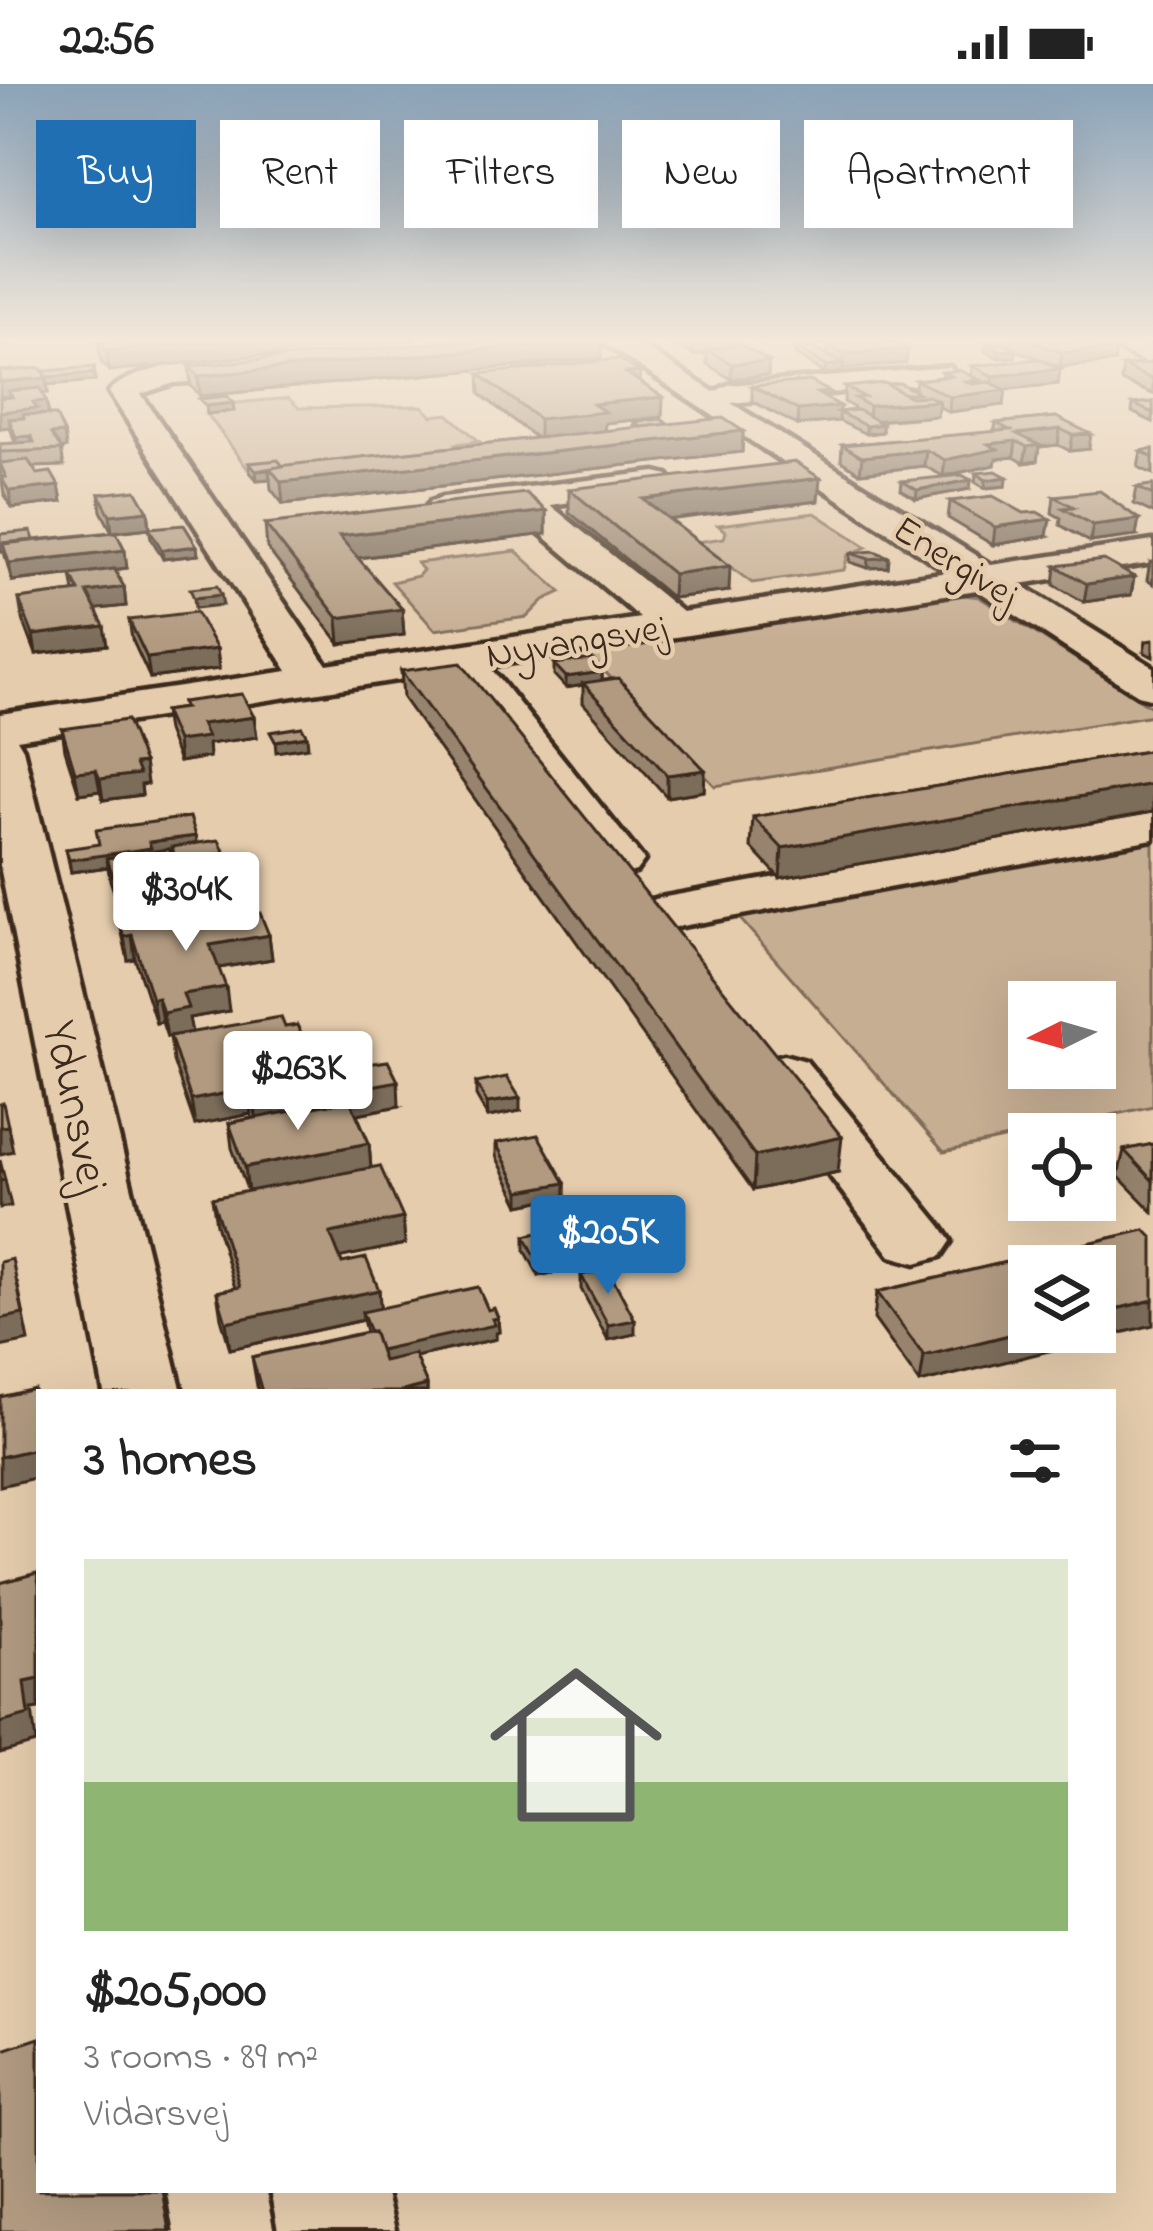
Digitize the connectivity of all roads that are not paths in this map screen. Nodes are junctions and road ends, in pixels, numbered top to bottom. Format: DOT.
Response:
graph roads {
  1 [pos="155,439"];
  2 [pos="767,439"];
  3 [pos="806,464"];
  4 [pos="758,470"];
  5 [pos="687,478"];
  6 [pos="521,499"];
  7 [pos="405,513"];
  8 [pos="266,530"];
  9 [pos="219,536"];
  10 [pos="1153,552"];
  11 [pos="982,575"];
  12 [pos="671,624"];
  13 [pos="459,657"];
  14 [pos="315,680"];
  15 [pos="1153,686"];
  16 [pos="0,728"];
  17 [pos="0,749"];
  18 [pos="1153,824"];
  19 [pos="660,914"];
  20 [pos="703,969"];
  21 [pos="758,1040"];
  22 [pos="916,1241"];
  23 [pos="142,1389"];
  24 [pos="328,2193"];
  25 [pos="336,2231"];
  1 -- 9 [label="street"];
  2 -- 3 [label="street, Energivej"];
  3 -- 4 [label="street"];
  3 -- 11 [label="street, Energivej"];
  5 -- 6 [label="street"];
  6 -- 7 [label="street"];
  6 -- 12 [label="street"];
  8 -- 9 [label="street"];
  9 -- 14 [label="street"];
  10 -- 11 [label="street, Nyvangsvej"];
  11 -- 12 [label="street, Nyvangsvej"];
  11 -- 15 [label="street, Energivej"];
  12 -- 13 [label="street, Nyvangsvej"];
  13 -- 14 [label="street, Nyvangsvej"];
  13 -- 19 [label="street"];
  14 -- 16 [label="street, Nyvangsvej"];
  17 -- 23 [label="street, Ydunsvej"];
  18 -- 19 [label="street"];
  19 -- 20 [label="street"];
  21 -- 22 [label="street"];
  24 -- 25 [label="street"];
}
